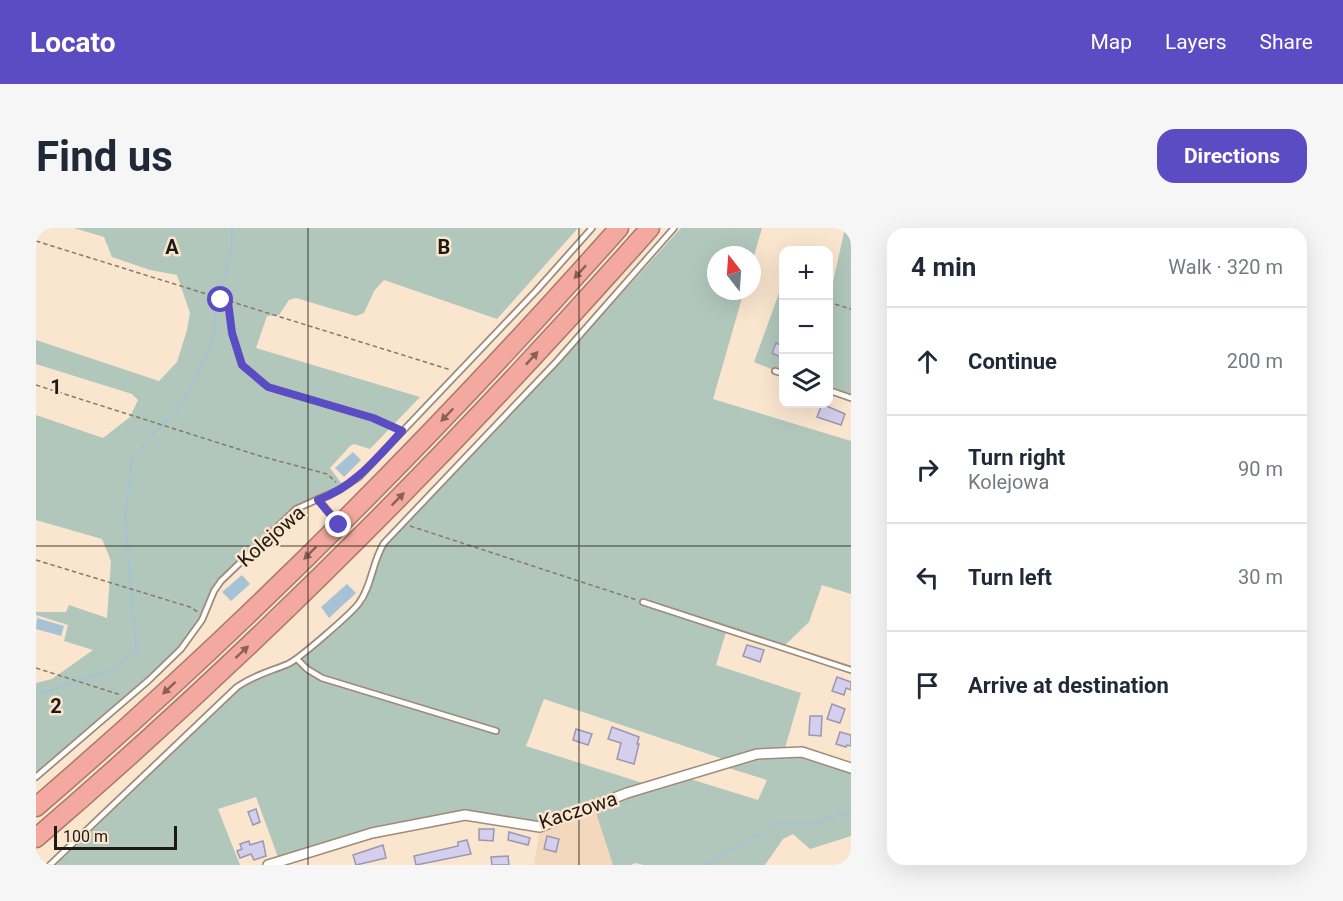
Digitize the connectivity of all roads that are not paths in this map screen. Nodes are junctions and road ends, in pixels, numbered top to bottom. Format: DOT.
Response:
graph roads {
  1 [pos="592,228"];
  2 [pos="619,228"];
  3 [pos="650,228"];
  4 [pos="674,228"];
  5 [pos="775,371"];
  6 [pos="779,372"];
  7 [pos="833,392"];
  8 [pos="851,398"];
  9 [pos="318,500"];
  10 [pos="339,525"];
  11 [pos="644,602"];
  12 [pos="297,659"];
  13 [pos="851,670"];
  14 [pos="496,731"];
  15 [pos="153,735"];
  16 [pos="851,768"];
  17 [pos="36,777"];
  18 [pos="36,807"];
  19 [pos="36,838"];
  20 [pos="36,852"];
  21 [pos="50,865"];
  22 [pos="268,865"];
  1 -- 9 [label="lane, Kolejowa"];
  2 -- 10 [label="highway, one-way"];
  15 -- 3 [label="highway, one-way"];
  4 -- 12 [label="lane"];
  5 -- 6 [label="lane"];
  7 -- 8 [label="lane"];
  9 -- 10 [label="lane"];
  9 -- 17 [label="lane, Kolejowa"];
  10 -- 18 [label="highway, one-way"];
  11 -- 13 [label="lane"];
  12 -- 14 [label="lane"];
  12 -- 21 [label="lane"];
  15 -- 19 [label="highway"];
  15 -- 20 [label="highway"];
  16 -- 22 [label="street, Kaczowa"];
}
